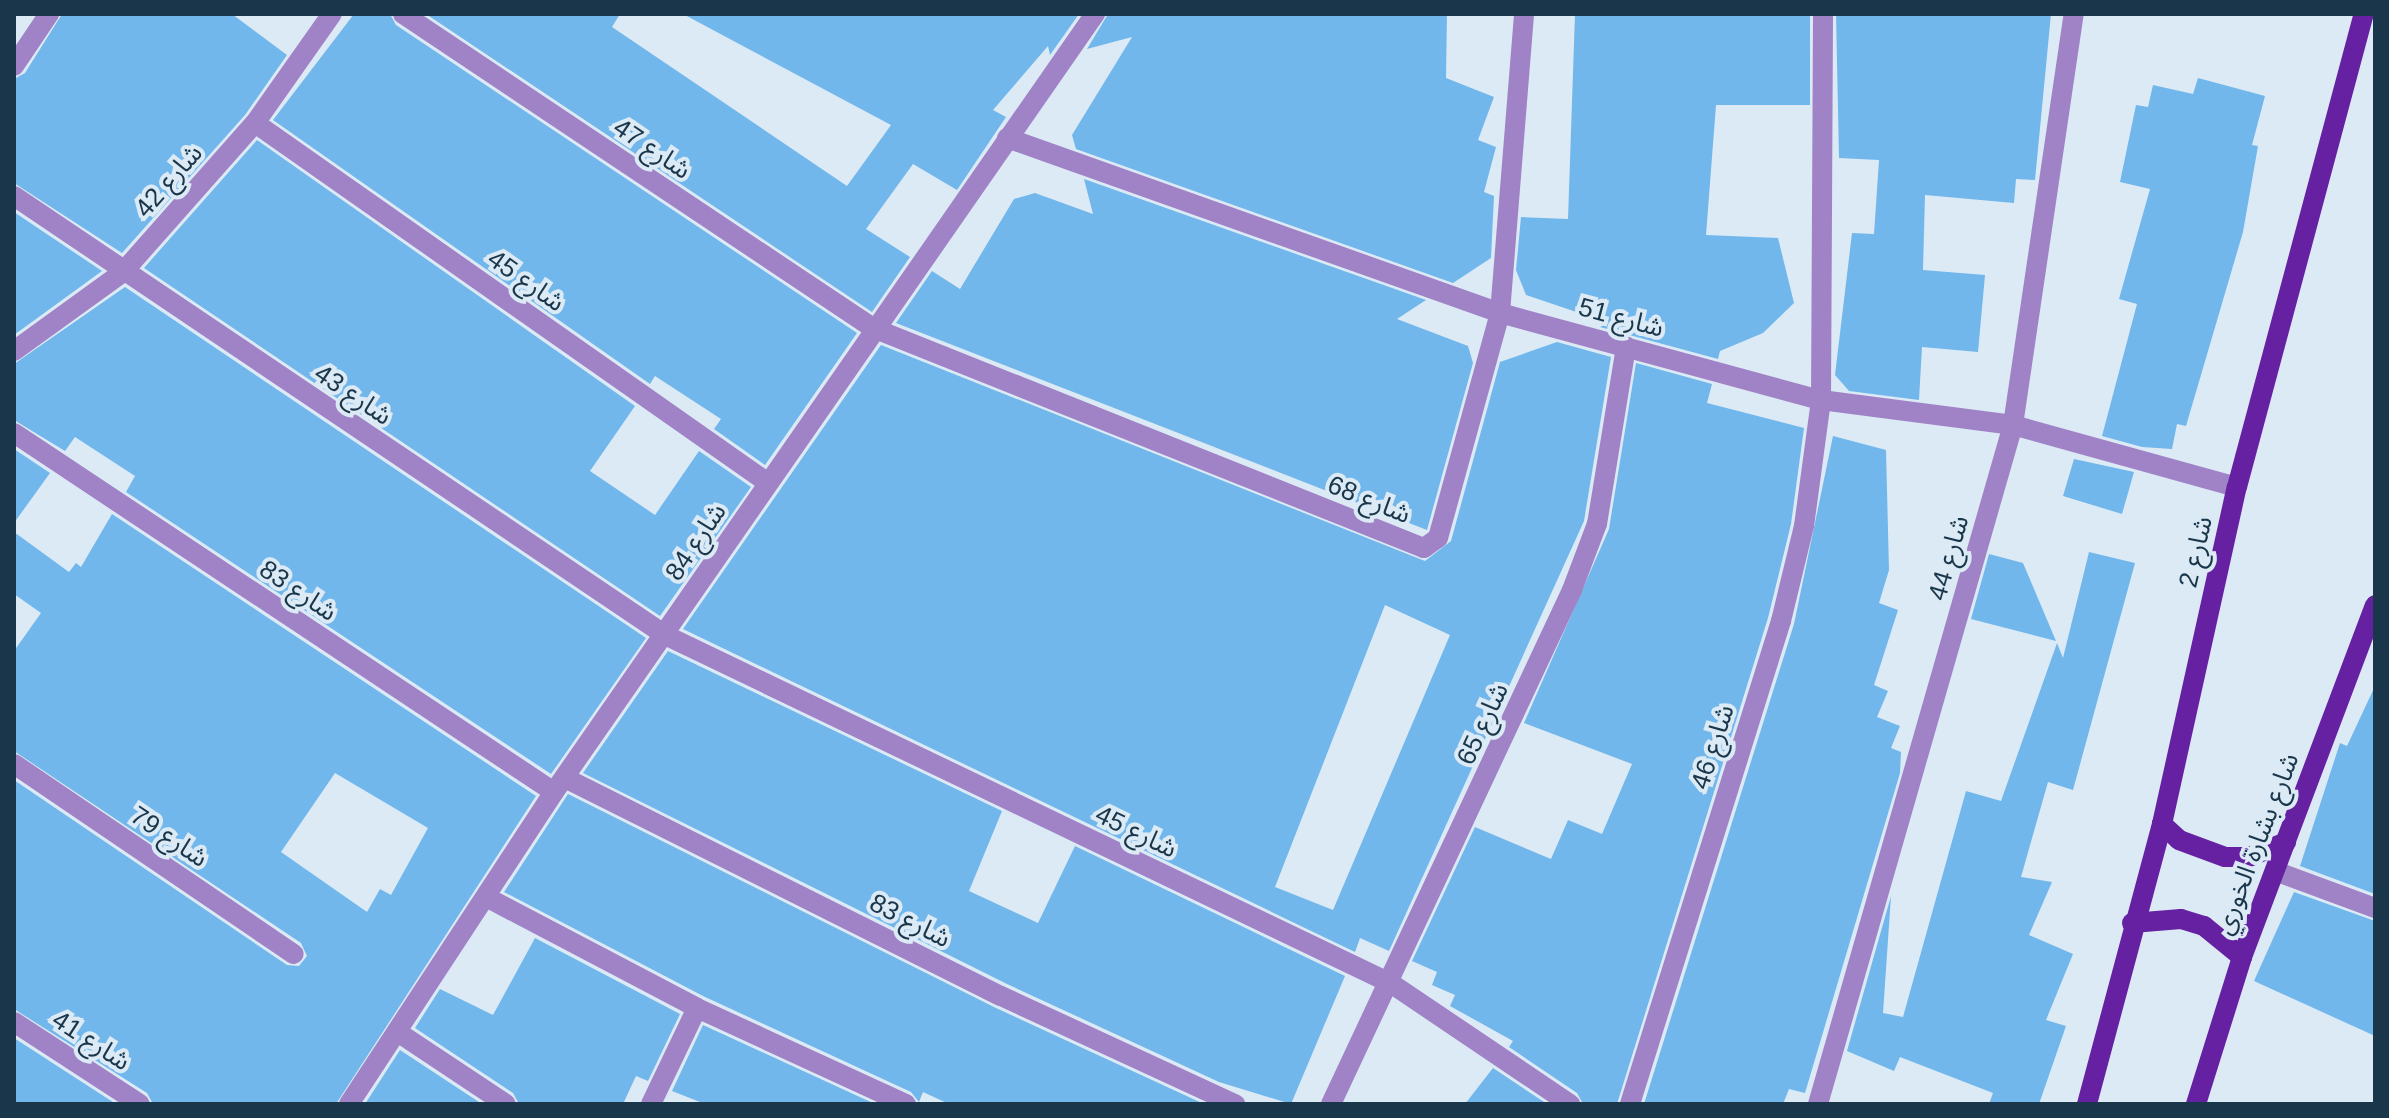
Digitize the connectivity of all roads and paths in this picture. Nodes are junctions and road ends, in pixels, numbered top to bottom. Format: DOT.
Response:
graph roads {
  1 [pos="49,14"];
  2 [pos="332,14"];
  3 [pos="403,14"];
  4 [pos="1095,14"];
  5 [pos="1524,14"];
  6 [pos="1823,14"];
  7 [pos="2074,14"];
  8 [pos="2364,14"];
  9 [pos="14,66"];
  10 [pos="255,123"];
  11 [pos="1007,138"];
  12 [pos="14,196"];
  13 [pos="123,272"];
  14 [pos="1500,313"];
  15 [pos="873,328"];
  16 [pos="1626,346"];
  17 [pos="14,351"];
  18 [pos="1821,400"];
  19 [pos="2013,425"];
  20 [pos="14,433"];
  21 [pos="768,483"];
  22 [pos="2237,487"];
  23 [pos="2375,605"];
  24 [pos="665,635"];
  25 [pos="14,764"];
  26 [pos="559,785"];
  27 [pos="2162,824"];
  28 [pos="2286,842"];
  29 [pos="2275,871"];
  30 [pos="486,897"];
  31 [pos="2375,908"];
  32 [pos="2132,923"];
  33 [pos="294,954"];
  34 [pos="2242,957"];
  35 [pos="1392,984"];
  36 [pos="697,1008"];
  37 [pos="14,1022"];
  38 [pos="399,1033"];
  39 [pos="140,1104"];
  40 [pos="349,1104"];
  41 [pos="506,1104"];
  42 [pos="651,1104"];
  43 [pos="906,1104"];
  44 [pos="1235,1104"];
  45 [pos="1331,1104"];
  46 [pos="1570,1104"];
  47 [pos="1630,1104"];
  48 [pos="1818,1104"];
  49 [pos="2087,1104"];
  50 [pos="2196,1104"];
  1 -- 9 [label="street"];
  2 -- 10 [label="street, شارع 42"];
  3 -- 15 [label="street, شارع 47"];
  4 -- 11 [label="street, شارع 84"];
  5 -- 14 [label="street, شارع 68"];
  6 -- 18 [label="street, شارع 46"];
  7 -- 19 [label="street, شارع 44"];
  8 -- 22 [label="main road, شارع 2"];
  10 -- 13 [label="street, شارع 42"];
  10 -- 21 [label="street, شارع 45"];
  11 -- 14 [label="street, شارع 51"];
  11 -- 15 [label="street, شارع 84"];
  12 -- 13 [label="street, شارع 43"];
  13 -- 17 [label="street, شارع 42"];
  13 -- 24 [label="street, شارع 43"];
  14 -- 15 [label="street, شارع 68"];
  14 -- 16 [label="street, شارع 51"];
  15 -- 21 [label="street, شارع 84"];
  16 -- 18 [label="street, شارع 51"];
  16 -- 35 [label="street, شارع 65"];
  18 -- 19 [label="street, شارع 51"];
  18 -- 47 [label="street, شارع 46"];
  19 -- 22 [label="street, شارع 51"];
  19 -- 48 [label="street, شارع 44"];
  20 -- 26 [label="street, شارع 83"];
  21 -- 24 [label="street, شارع 84"];
  22 -- 27 [label="main road, شارع 2"];
  23 -- 28 [label="main road, شارع بشارة الخوري"];
  24 -- 26 [label="street, شارع 84"];
  24 -- 35 [label="street, شارع 45"];
  25 -- 33 [label="street, شارع 79"];
  26 -- 30 [label="street, شارع 84"];
  26 -- 44 [label="street, شارع 83"];
  27 -- 28 [label="main road"];
  27 -- 32 [label="main road, شارع 2"];
  28 -- 29 [label="main road, شارع بشارة الخوري"];
  29 -- 31 [label="street"];
  29 -- 34 [label="main road, شارع بشارة الخوري"];
  30 -- 36 [label="street"];
  30 -- 38 [label="street, شارع 84"];
  32 -- 34 [label="main road"];
  32 -- 49 [label="main road, شارع 2"];
  34 -- 50 [label="main road, شارع بشارة الخوري"];
  35 -- 45 [label="street, شارع 65"];
  35 -- 46 [label="street, شارع 45"];
  36 -- 42 [label="street"];
  36 -- 43 [label="street"];
  37 -- 39 [label="street, شارع 41"];
  38 -- 40 [label="street, شارع 84"];
  38 -- 41 [label="street"];
}
